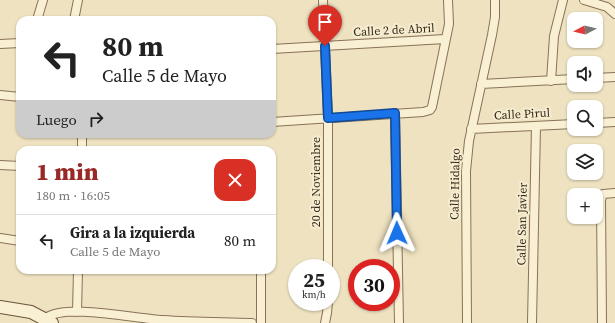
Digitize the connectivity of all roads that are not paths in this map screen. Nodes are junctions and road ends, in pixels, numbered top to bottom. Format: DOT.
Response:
graph roads {
  1 [pos="43,0"];
  2 [pos="78,0"];
  3 [pos="323,0"];
  4 [pos="448,0"];
  5 [pos="495,0"];
  6 [pos="563,0"];
  7 [pos="584,0"];
  8 [pos="615,14"];
  9 [pos="39,16"];
  10 [pos="75,16"];
  11 [pos="445,39"];
  12 [pos="16,43"];
  13 [pos="0,44"];
  14 [pos="325,46"];
  15 [pos="276,49"];
  16 [pos="615,77"];
  17 [pos="603,78"];
  18 [pos="567,80"];
  19 [pos="551,81"];
  20 [pos="481,84"];
  21 [pos="0,96"];
  22 [pos="16,97"];
  23 [pos="395,113"];
  24 [pos="328,118"];
  25 [pos="276,122"];
  26 [pos="615,122"];
  27 [pos="603,123"];
  28 [pos="567,124"];
  29 [pos="536,126"];
  30 [pos="471,129"];
  31 [pos="0,165"];
  32 [pos="16,166"];
  33 [pos="615,193"];
  34 [pos="0,238"];
  35 [pos="16,240"];
  36 [pos="328,259"];
  37 [pos="78,274"];
  38 [pos="261,274"];
  39 [pos="0,307"];
  40 [pos="328,311"];
  41 [pos="77,312"];
  42 [pos="49,321"];
  43 [pos="226,323"];
  44 [pos="252,323"];
  45 [pos="261,323"];
  46 [pos="325,323"];
  47 [pos="399,323"];
  48 [pos="467,323"];
  49 [pos="532,323"];
  50 [pos="602,323"];
  1 -- 9 [label="street"];
  2 -- 10 [label="street"];
  3 -- 14 [label="street, 20 de Noviembre"];
  4 -- 11 [label="street"];
  5 -- 20 [label="street, Calle Hidalgo"];
  6 -- 19 [label="street"];
  7 -- 8 [label="street"];
  11 -- 14 [label="street, Calle 2 de Abril"];
  11 -- 23 [label="street"];
  12 -- 13 [label="street"];
  14 -- 15 [label="street, Calle 2 de Abril"];
  14 -- 24 [label="street, 20 de Noviembre"];
  16 -- 17 [label="street"];
  18 -- 19 [label="street"];
  19 -- 20 [label="street"];
  20 -- 30 [label="street, Calle Hidalgo"];
  21 -- 22 [label="street"];
  23 -- 24 [label="street"];
  23 -- 47 [label="street"];
  24 -- 25 [label="street"];
  24 -- 36 [label="street, 20 de Noviembre"];
  26 -- 27 [label="street"];
  28 -- 29 [label="street, Calle Pirul"];
  29 -- 30 [label="street, Calle Pirul"];
  29 -- 49 [label="street, Calle San Javier"];
  30 -- 48 [label="street, Calle Hidalgo"];
  31 -- 32 [label="street"];
  33 -- 50 [label="street"];
  34 -- 35 [label="street"];
  37 -- 41 [label="street"];
  38 -- 45 [label="street"];
  39 -- 42 [label="street"];
  40 -- 46 [label="street"];
  41 -- 42 [label="street"];
  41 -- 43 [label="street"];
  43 -- 44 [label="street"];
}
